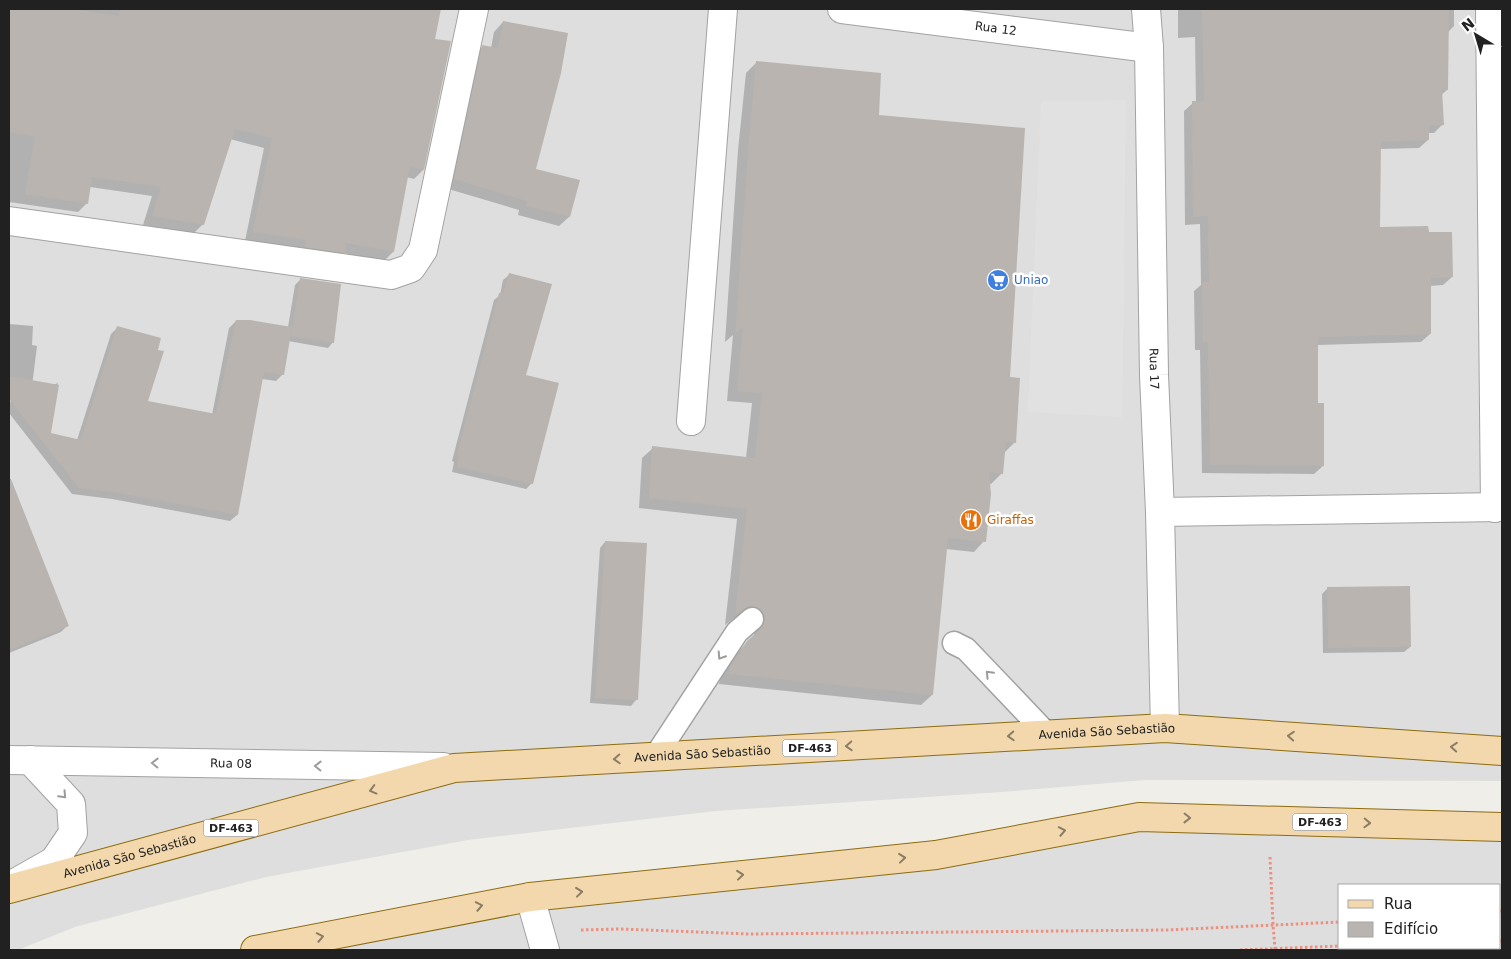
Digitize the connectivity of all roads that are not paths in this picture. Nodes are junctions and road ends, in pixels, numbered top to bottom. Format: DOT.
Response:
graph roads {
  1 [pos="474,9"];
  2 [pos="723,9"];
  3 [pos="842,9"];
  4 [pos="1146,9"];
  5 [pos="1490,9"];
  6 [pos="1149,48"];
  7 [pos="9,221"];
  8 [pos="691,421"];
  9 [pos="1499,508"];
  10 [pos="1160,512"];
  11 [pos="752,619"];
  12 [pos="954,643"];
  13 [pos="1165,728"];
  14 [pos="1047,734"];
  15 [pos="1502,751"];
  16 [pos="655,757"];
  17 [pos="19,760"];
  18 [pos="454,768"];
  19 [pos="1502,827"];
  20 [pos="9,888"];
  21 [pos="530,897"];
  22 [pos="542,941"];
  23 [pos="255,950"];
  1 -- 7 [label="street"];
  2 -- 8 [label="street"];
  3 -- 6 [label="street, Rua 12"];
  4 -- 6 [label="street, Rua 17"];
  5 -- 9 [label="street"];
  6 -- 10 [label="street, Rua 17"];
  9 -- 10 [label="street"];
  10 -- 13 [label="street, Rua 17"];
  11 -- 16 [label="lane, one-way"];
  14 -- 12 [label="lane, one-way"];
  13 -- 14 [label="main road, Avenida São Sebastião / DF-463"];
  15 -- 13 [label="main road, Avenida São Sebastião / DF-463, one-way"];
  14 -- 16 [label="main road, Avenida São Sebastião / DF-463, one-way"];
  16 -- 18 [label="main road, Avenida São Sebastião / DF-463, one-way"];
  18 -- 17 [label="street, Rua 08, one-way"];
  17 -- 20 [label="street, one-way"];
  18 -- 20 [label="main road, Avenida São Sebastião / DF-463, one-way"];
  21 -- 19 [label="main road, DF-463, one-way"];
  21 -- 22 [label="street"];
  23 -- 21 [label="main road, DF-463, one-way"];
}
